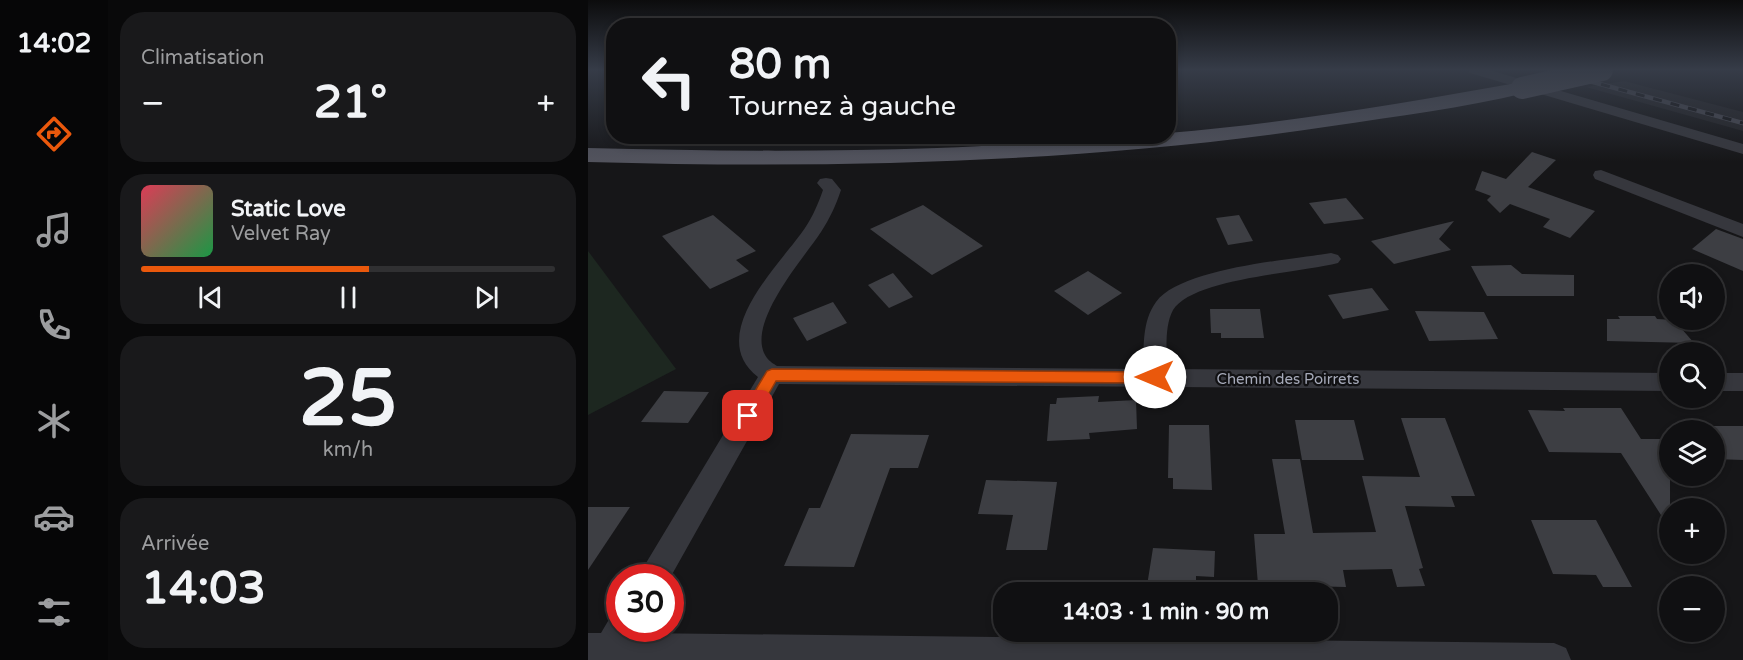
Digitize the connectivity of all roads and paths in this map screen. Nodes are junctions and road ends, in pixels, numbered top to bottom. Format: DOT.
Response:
graph roads {
  1 [pos="1444,101"];
  2 [pos="1579,101"];
  3 [pos="1176,137"];
  4 [pos="1116,144"];
  5 [pos="1743,149"];
  6 [pos="588,155"];
  7 [pos="1601,175"];
  8 [pos="826,183"];
  9 [pos="1743,231"];
  10 [pos="1331,259"];
  11 [pos="772,375"];
  12 [pos="1155,377"];
  13 [pos="1659,382"];
  14 [pos="1725,382"];
  15 [pos="1743,382"];
  16 [pos="661,564"];
  17 [pos="607,643"];
  18 [pos="693,656"];
  19 [pos="1212,658"];
  20 [pos="1554,660"];
  1 -- 3 [label="main road, bridge"];
  2 -- 5 [label="street"];
  4 -- 6 [label="main road, bridge"];
  7 -- 9 [label="street"];
  8 -- 11 [label="street"];
  10 -- 12 [label="street"];
  11 -- 12 [label="street, Chemin des Poirrets"];
  11 -- 16 [label="street"];
  12 -- 13 [label="street, Chemin des Poirrets"];
  14 -- 15 [label="street"];
  17 -- 18 [label="street"];
  18 -- 19 [label="street"];
  19 -- 20 [label="street"];
}
